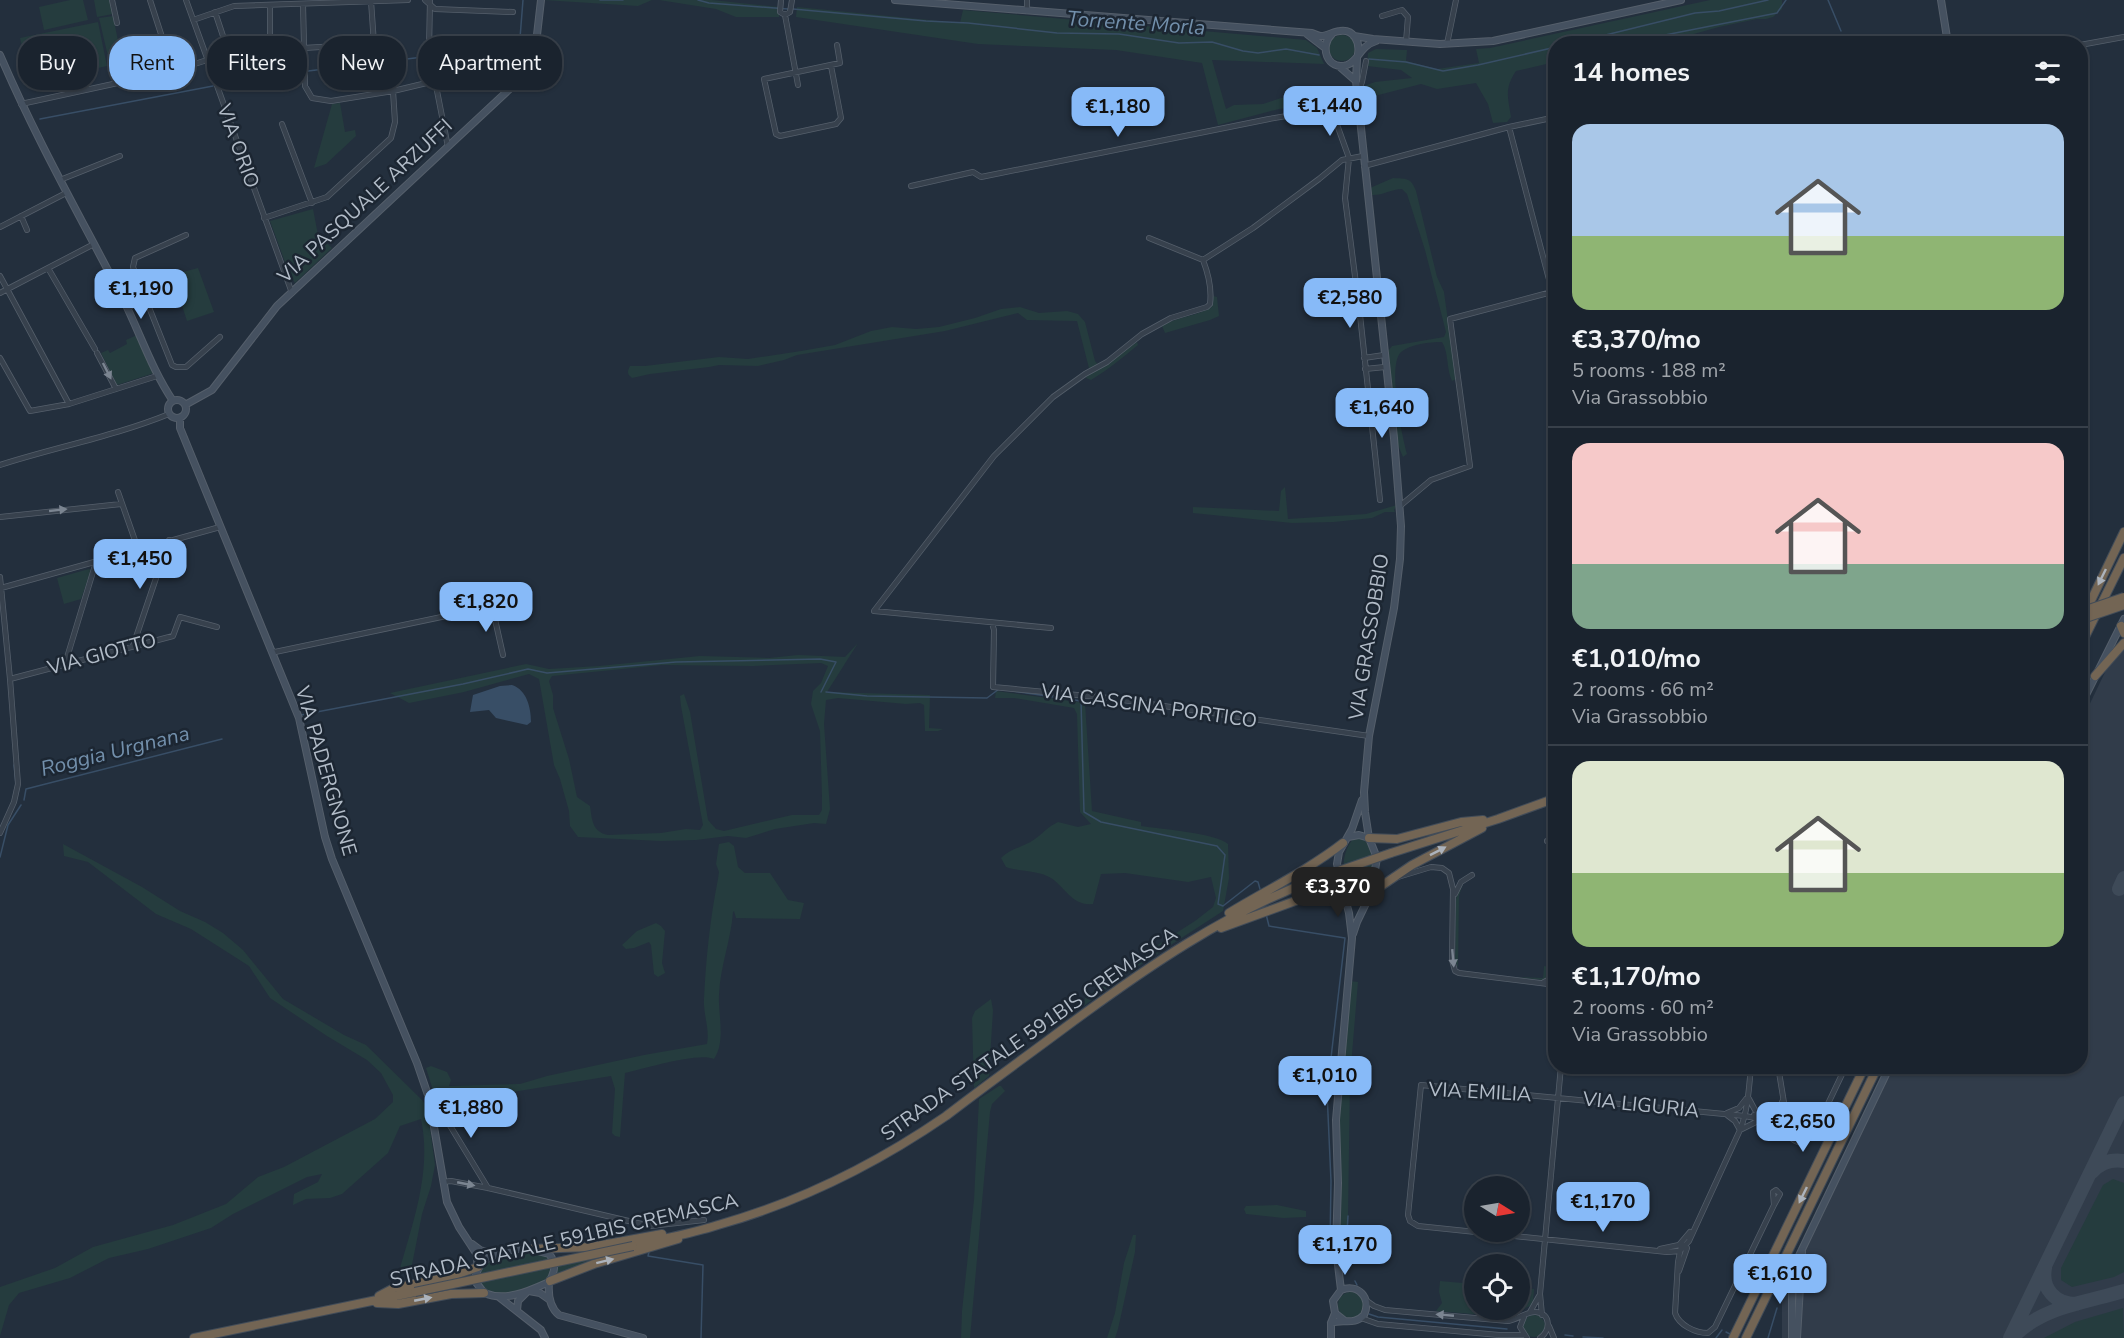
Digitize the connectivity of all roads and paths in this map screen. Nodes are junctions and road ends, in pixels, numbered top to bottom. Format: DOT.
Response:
graph roads {
  1 [pos="112,0"];
  2 [pos="150,0"];
  3 [pos="186,0"];
  4 [pos="408,0"];
  5 [pos="895,0"];
  6 [pos="903,0"];
  7 [pos="1027,0"];
  8 [pos="1456,0"];
  9 [pos="1681,0"];
  10 [pos="1941,0"];
  11 [pos="371,1"];
  12 [pos="428,1"];
  13 [pos="540,2"];
  14 [pos="249,3"];
  15 [pos="792,3"];
  16 [pos="303,4"];
  17 [pos="270,5"];
  18 [pos="783,9"];
  19 [pos="1027,10"];
  20 [pos="215,12"];
  21 [pos="513,12"];
  22 [pos="1382,16"];
  23 [pos="193,20"];
  24 [pos="117,23"];
  25 [pos="1332,33"];
  26 [pos="1307,34"];
  27 [pos="162,36"];
  28 [pos="223,36"];
  29 [pos="270,36"];
  30 [pos="303,36"];
  31 [pos="373,36"];
  32 [pos="429,36"];
  33 [pos="1354,36"];
  34 [pos="1947,36"];
  35 [pos="2124,37"];
  36 [pos="1380,40"];
  37 [pos="1406,42"];
  38 [pos="1447,44"];
  39 [pos="2088,44"];
  40 [pos="837,45"];
  41 [pos="1324,47"];
  42 [pos="0,55"];
  43 [pos="1357,56"];
  44 [pos="207,60"];
  45 [pos="1366,61"];
  46 [pos="195,64"];
  47 [pos="1336,65"];
  48 [pos="831,66"];
  49 [pos="796,73"];
  50 [pos="1356,81"];
  51 [pos="109,85"];
  52 [pos="418,85"];
  53 [pos="798,85"];
  54 [pos="307,89"];
  55 [pos="218,90"];
  56 [pos="437,90"];
  57 [pos="393,91"];
  58 [pos="1358,92"];
  59 [pos="21,104"];
  60 [pos="1359,104"];
  61 [pos="1331,108"];
  62 [pos="1548,119"];
  63 [pos="282,124"];
  64 [pos="1509,127"];
  65 [pos="448,147"];
  66 [pos="120,156"];
  67 [pos="1363,156"];
  68 [pos="1349,158"];
  69 [pos="1364,166"];
  70 [pos="60,180"];
  71 [pos="912,186"];
  72 [pos="66,193"];
  73 [pos="312,203"];
  74 [pos="21,216"];
  75 [pos="264,218"];
  76 [pos="0,227"];
  77 [pos="27,230"];
  78 [pos="186,235"];
  79 [pos="1149,238"];
  80 [pos="94,244"];
  81 [pos="1203,260"];
  82 [pos="48,268"];
  83 [pos="0,276"];
  84 [pos="1548,276"];
  85 [pos="7,289"];
  86 [pos="141,290"];
  87 [pos="292,292"];
  88 [pos="0,293"];
  89 [pos="1548,293"];
  90 [pos="122,298"];
  91 [pos="145,300"];
  92 [pos="127,308"];
  93 [pos="220,337"];
  94 [pos="1384,355"];
  95 [pos="0,358"];
  96 [pos="1364,358"];
  97 [pos="1385,367"];
  98 [pos="1365,369"];
  99 [pos="157,376"];
  100 [pos="116,389"];
  101 [pos="173,401"];
  102 [pos="69,404"];
  103 [pos="185,405"];
  104 [pos="169,414"];
  105 [pos="180,418"];
  106 [pos="0,465"];
  107 [pos="118,492"];
  108 [pos="1380,500"];
  109 [pos="122,504"];
  110 [pos="1400,506"];
  111 [pos="0,517"];
  112 [pos="220,527"];
  113 [pos="2124,532"];
  114 [pos="169,540"];
  115 [pos="138,549"];
  116 [pos="2124,558"];
  117 [pos="96,562"];
  118 [pos="0,577"];
  119 [pos="1,588"];
  120 [pos="2124,597"];
  121 [pos="527,599"];
  122 [pos="2088,605"];
  123 [pos="2124,605"];
  124 [pos="492,606"];
  125 [pos="2088,609"];
  126 [pos="2088,618"];
  127 [pos="992,622"];
  128 [pos="2123,626"];
  129 [pos="217,627"];
  130 [pos="1051,628"];
  131 [pos="2088,631"];
  132 [pos="2124,643"];
  133 [pos="133,646"];
  134 [pos="272,651"];
  135 [pos="503,656"];
  136 [pos="65,664"];
  137 [pos="2095,676"];
  138 [pos="10,679"];
  139 [pos="2088,690"];
  140 [pos="1369,736"];
  141 [pos="1364,792"];
  142 [pos="1548,801"];
  143 [pos="1498,819"];
  144 [pos="0,833"];
  145 [pos="1369,838"];
  146 [pos="1345,840"];
  147 [pos="1472,875"];
  148 [pos="1391,880"];
  149 [pos="1371,893"];
  150 [pos="1344,895"];
  151 [pos="1453,900"];
  152 [pos="1198,937"];
  153 [pos="1352,938"];
  154 [pos="1548,980"];
  155 [pos="1542,983"];
  156 [pos="1548,984"];
  157 [pos="1560,1074"];
  158 [pos="1750,1074"];
  159 [pos="1779,1074"];
  160 [pos="1842,1074"];
  161 [pos="1861,1074"];
  162 [pos="1874,1074"];
  163 [pos="1886,1074"];
  164 [pos="1558,1097"];
  165 [pos="1748,1097"];
  166 [pos="1783,1098"];
  167 [pos="1724,1114"];
  168 [pos="1786,1115"];
  169 [pos="1745,1116"];
  170 [pos="1770,1116"];
  171 [pos="1763,1117"];
  172 [pos="434,1123"];
  173 [pos="1816,1126"];
  174 [pos="1740,1130"];
  175 [pos="1783,1130"];
  176 [pos="443,1182"];
  177 [pos="489,1188"];
  178 [pos="1774,1205"];
  179 [pos="704,1220"];
  180 [pos="1695,1225"];
  181 [pos="698,1231"];
  182 [pos="465,1238"];
  183 [pos="1545,1239"];
  184 [pos="1689,1241"];
  185 [pos="1682,1242"];
  186 [pos="530,1249"];
  187 [pos="1802,1249"];
  188 [pos="1658,1250"];
  189 [pos="1680,1251"];
  190 [pos="495,1255"];
  191 [pos="478,1267"];
  192 [pos="1340,1274"];
  193 [pos="1678,1274"];
  194 [pos="550,1281"];
  195 [pos="1354,1288"];
  196 [pos="1341,1290"];
  197 [pos="527,1292"];
  198 [pos="484,1293"];
  199 [pos="1540,1294"];
  200 [pos="499,1297"];
  201 [pos="550,1300"];
  202 [pos="1367,1301"];
  203 [pos="365,1302"];
  204 [pos="517,1310"];
  205 [pos="1335,1313"];
  206 [pos="1530,1313"];
  207 [pos="1542,1315"];
  208 [pos="1464,1317"];
  209 [pos="1361,1318"];
  210 [pos="1522,1320"];
  211 [pos="1345,1322"];
  212 [pos="1331,1323"];
  213 [pos="1548,1325"];
  214 [pos="1525,1336"];
  215 [pos="1541,1337"];
  216 [pos="194,1338"];
  217 [pos="545,1338"];
  218 [pos="643,1338"];
  219 [pos="1331,1338"];
  220 [pos="1554,1338"];
  221 [pos="1733,1338"];
  222 [pos="1746,1338"];
  223 [pos="1792,1338"];
  224 [pos="1797,1338"];
  1 -- 24 [label="street"];
  2 -- 27 [label="street"];
  3 -- 23 [label="street, VIA ORIO"];
  4 -- 11 [label="street"];
  5 -- 6 [label="street"];
  6 -- 19 [label="street"];
  7 -- 19 [label="street"];
  8 -- 38 [label="street"];
  9 -- 38 [label="street"];
  10 -- 34 [label="street"];
  11 -- 16 [label="street"];
  11 -- 31 [label="street"];
  12 -- 21 [label="street"];
  12 -- 32 [label="street"];
  13 -- 65 [label="street, VIA PASQUALE ARZUFFI"];
  14 -- 17 [label="street"];
  14 -- 20 [label="street"];
  15 -- 18 [label="street"];
  16 -- 17 [label="street"];
  16 -- 30 [label="street"];
  17 -- 29 [label="street"];
  18 -- 49 [label="street"];
  19 -- 26 [label="street"];
  20 -- 23 [label="street"];
  20 -- 28 [label="street"];
  22 -- 37 [label="street"];
  23 -- 44 [label="street, VIA ORIO"];
  25 -- 26 [label="street"];
  25 -- 33 [label="street"];
  25 -- 41 [label="street"];
  26 -- 41 [label="street"];
  33 -- 36 [label="street"];
  33 -- 43 [label="street"];
  35 -- 39 [label="street"];
  36 -- 37 [label="street"];
  36 -- 43 [label="street"];
  37 -- 38 [label="street"];
  40 -- 48 [label="street"];
  41 -- 47 [label="street"];
  42 -- 59 [label="street"];
  43 -- 47 [label="street"];
  43 -- 50 [label="street, VIA GRASSOBBIO"];
  44 -- 46 [label="street"];
  45 -- 58 [label="street, VIA GRASSOBBIO"];
  47 -- 50 [label="street"];
  48 -- 49 [label="street"];
  48 -- 49 [label="street"];
  49 -- 53 [label="street"];
  50 -- 58 [label="street, VIA GRASSOBBIO"];
  51 -- 59 [label="street"];
  52 -- 57 [label="street"];
  54 -- 57 [label="street"];
  55 -- 75 [label="street, VIA ORIO"];
  56 -- 65 [label="street"];
  57 -- 73 [label="street"];
  58 -- 60 [label="street, VIA GRASSOBBIO"];
  59 -- 70 [label="street"];
  60 -- 61 [label="street"];
  60 -- 67 [label="street, VIA GRASSOBBIO"];
  61 -- 68 [label="street"];
  61 -- 71 [label="street"];
  62 -- 64 [label="street"];
  63 -- 73 [label="street"];
  64 -- 69 [label="street"];
  64 -- 84 [label="street"];
  65 -- 87 [label="street, VIA PASQUALE ARZUFFI"];
  66 -- 70 [label="street"];
  67 -- 68 [label="street"];
  67 -- 69 [label="street, VIA GRASSOBBIO"];
  68 -- 81 [label="street"];
  68 -- 96 [label="street"];
  69 -- 94 [label="street, VIA GRASSOBBIO"];
  70 -- 72 [label="street"];
  72 -- 74 [label="street"];
  72 -- 80 [label="street"];
  73 -- 75 [label="street"];
  74 -- 76 [label="street"];
  74 -- 77 [label="street"];
  75 -- 87 [label="street, VIA ORIO"];
  78 -- 86 [label="street"];
  79 -- 81 [label="street"];
  80 -- 82 [label="street"];
  80 -- 90 [label="street"];
  81 -- 127 [label="street"];
  82 -- 85 [label="street"];
  82 -- 100 [label="street, one-way"];
  83 -- 85 [label="street"];
  85 -- 88 [label="street"];
  85 -- 102 [label="street"];
  86 -- 90 [label="street"];
  86 -- 91 [label="street"];
  87 -- 103 [label="street, VIA PASQUALE ARZUFFI"];
  89 -- 110 [label="street"];
  90 -- 92 [label="street"];
  91 -- 92 [label="street"];
  91 -- 93 [label="street"];
  92 -- 99 [label="street"];
  94 -- 96 [label="street"];
  94 -- 97 [label="street, VIA GRASSOBBIO"];
  95 -- 102 [label="street"];
  96 -- 98 [label="street"];
  97 -- 98 [label="street"];
  97 -- 110 [label="street, VIA GRASSOBBIO"];
  98 -- 108 [label="street"];
  99 -- 100 [label="street"];
  99 -- 101 [label="street"];
  100 -- 102 [label="street"];
  101 -- 103 [label="street"];
  101 -- 104 [label="street"];
  103 -- 105 [label="street"];
  104 -- 105 [label="street"];
  104 -- 106 [label="street"];
  105 -- 112 [label="street, VIA PADERGNONE"];
  107 -- 109 [label="street"];
  111 -- 109 [label="street, one-way"];
  109 -- 115 [label="street"];
  110 -- 140 [label="street, VIA GRASSOBBIO"];
  112 -- 114 [label="street"];
  112 -- 134 [label="street, VIA PADERGNONE"];
  113 -- 122 [label="highway, one-way"];
  114 -- 115 [label="street"];
  114 -- 133 [label="street"];
  115 -- 117 [label="street"];
  116 -- 131 [label="highway"];
  117 -- 119 [label="street"];
  117 -- 136 [label="street"];
  118 -- 119 [label="street"];
  119 -- 138 [label="street"];
  120 -- 125 [label="highway, bridge"];
  121 -- 124 [label="street"];
  123 -- 126 [label="highway, bridge"];
  124 -- 134 [label="street"];
  124 -- 135 [label="street"];
  127 -- 130 [label="street"];
  127 -- 140 [label="street, VIA CASCINA PORTICO"];
  128 -- 137 [label="street"];
  129 -- 133 [label="street, VIA GIOTTO"];
  132 -- 137 [label="highway"];
  133 -- 136 [label="street, VIA GIOTTO"];
  134 -- 172 [label="street, VIA PADERGNONE"];
  136 -- 138 [label="street, VIA GIOTTO"];
  137 -- 139 [label="street"];
  138 -- 144 [label="street"];
  140 -- 141 [label="street, VIA GRASSOBBIO"];
  141 -- 145 [label="street"];
  141 -- 146 [label="street"];
  142 -- 143 [label="highway"];
  143 -- 145 [label="highway"];
  148 -- 143 [label="highway, one-way"];
  143 -- 152 [label="highway, STRADA STATALE 591BIS CREMASCA, bridge"];
  145 -- 146 [label="street"];
  145 -- 149 [label="street"];
  146 -- 150 [label="street"];
  146 -- 152 [label="highway"];
  147 -- 151 [label="street"];
  148 -- 149 [label="highway"];
  148 -- 151 [label="street"];
  149 -- 150 [label="street"];
  149 -- 153 [label="street"];
  150 -- 152 [label="highway"];
  150 -- 153 [label="street"];
  151 -- 155 [label="street, one-way"];
  152 -- 181 [label="highway, STRADA STATALE 591BIS CREMASCA"];
  153 -- 192 [label="street"];
  154 -- 155 [label="street"];
  155 -- 156 [label="street"];
  157 -- 164 [label="street"];
  158 -- 165 [label="street"];
  159 -- 166 [label="street"];
  160 -- 173 [label="street"];
  161 -- 221 [label="highway, one-way"];
  162 -- 222 [label="highway"];
  163 -- 187 [label="street"];
  164 -- 167 [label="street, VIA LIGURIA"];
  164 -- 183 [label="street"];
  164 -- 183 [label="street, VIA EMILIA"];
  165 -- 167 [label="street, VIA LIGURIA"];
  165 -- 169 [label="street"];
  165 -- 171 [label="street, VIA LIGURIA"];
  166 -- 168 [label="street"];
  166 -- 170 [label="street"];
  167 -- 169 [label="street, VIA LIGURIA"];
  167 -- 174 [label="street, VIA LIGURIA"];
  168 -- 170 [label="street, VIA LIGURIA"];
  168 -- 173 [label="street"];
  168 -- 175 [label="street"];
  169 -- 171 [label="street, VIA LIGURIA"];
  169 -- 174 [label="street"];
  170 -- 171 [label="street, VIA LIGURIA"];
  171 -- 174 [label="street"];
  171 -- 175 [label="street, VIA LIGURIA"];
  172 -- 176 [label="street, VIA PADERGNONE"];
  172 -- 177 [label="street"];
  173 -- 175 [label="street"];
  174 -- 180 [label="street"];
  176 -- 177 [label="street, one-way"];
  176 -- 182 [label="street, VIA PADERGNONE"];
  177 -- 179 [label="street"];
  178 -- 193 [label="street"];
  180 -- 184 [label="street"];
  180 -- 185 [label="street"];
  181 -- 186 [label="highway"];
  194 -- 181 [label="highway, one-way"];
  181 -- 203 [label="highway, STRADA STATALE 591BIS CREMASCA, bridge"];
  182 -- 190 [label="street"];
  182 -- 191 [label="street, VIA PADERGNONE"];
  183 -- 188 [label="street"];
  183 -- 199 [label="street"];
  184 -- 189 [label="street"];
  184 -- 193 [label="street"];
  185 -- 188 [label="street"];
  185 -- 189 [label="street"];
  186 -- 190 [label="street"];
  186 -- 194 [label="street"];
  187 -- 223 [label="street"];
  187 -- 224 [label="street"];
  188 -- 189 [label="street"];
  189 -- 193 [label="street"];
  190 -- 191 [label="street"];
  191 -- 198 [label="street, VIA PADERGNONE"];
  191 -- 203 [label="highway"];
  192 -- 195 [label="street"];
  192 -- 196 [label="street"];
  194 -- 197 [label="street"];
  194 -- 201 [label="street"];
  195 -- 196 [label="street"];
  195 -- 202 [label="street"];
  196 -- 205 [label="street"];
  197 -- 200 [label="street"];
  197 -- 201 [label="street"];
  197 -- 204 [label="street"];
  198 -- 200 [label="street"];
  203 -- 198 [label="highway, one-way"];
  199 -- 206 [label="street"];
  199 -- 207 [label="street"];
  200 -- 204 [label="street"];
  201 -- 218 [label="street"];
  208 -- 202 [label="street, one-way"];
  202 -- 209 [label="street"];
  203 -- 216 [label="highway"];
  204 -- 217 [label="street"];
  205 -- 211 [label="street"];
  205 -- 212 [label="street"];
  206 -- 207 [label="street"];
  207 -- 213 [label="street"];
  209 -- 211 [label="street"];
  209 -- 214 [label="street"];
  210 -- 214 [label="street"];
  211 -- 212 [label="street"];
  212 -- 219 [label="street"];
  213 -- 215 [label="street"];
  213 -- 220 [label="street"];
  215 -- 220 [label="street"];
}
